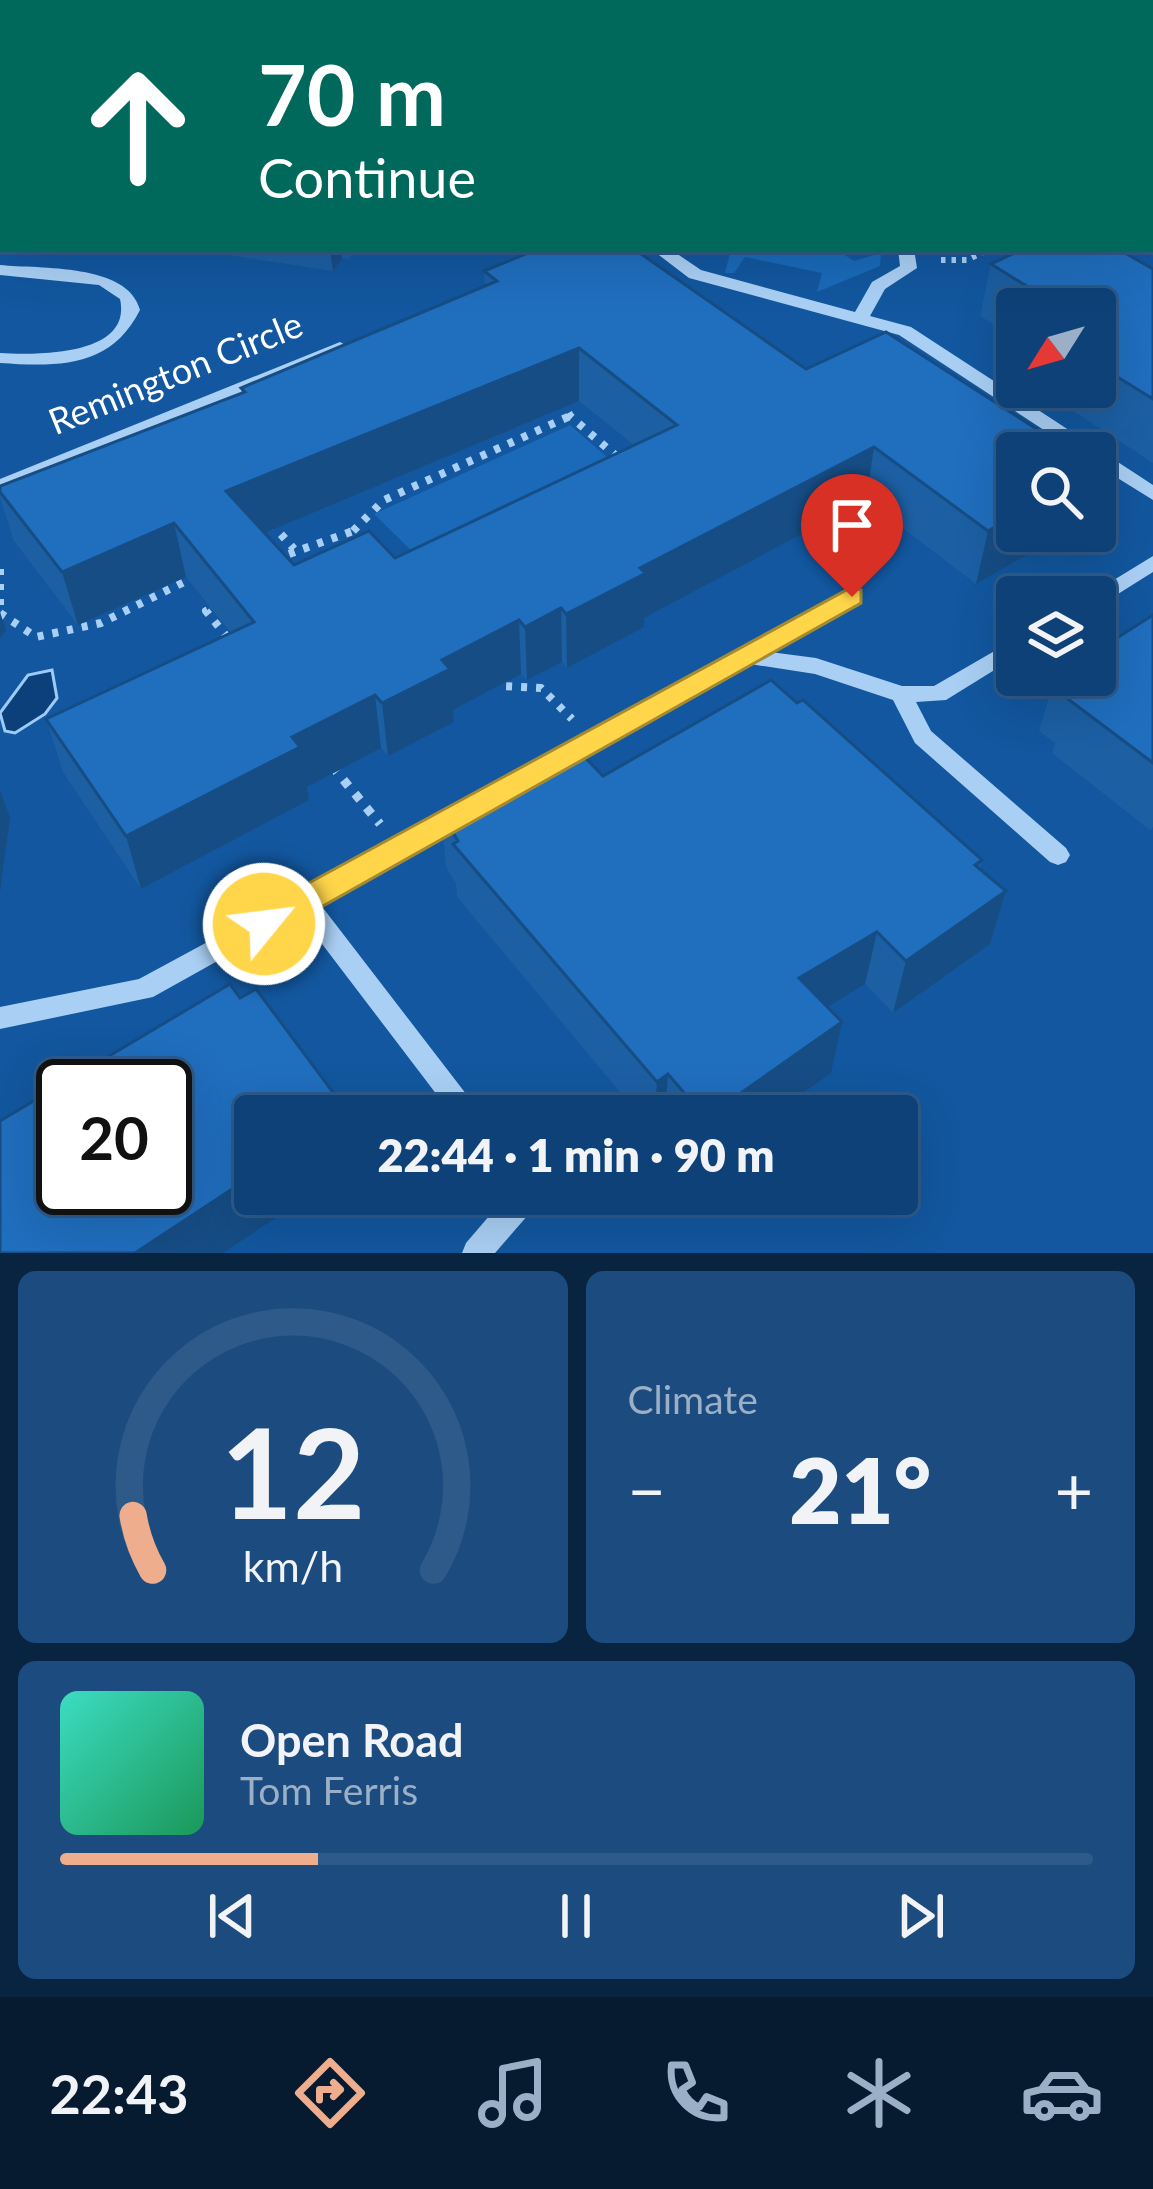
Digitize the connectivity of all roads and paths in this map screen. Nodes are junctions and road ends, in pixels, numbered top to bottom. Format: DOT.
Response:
graph roads {
  1 [pos="662,252"];
  2 [pos="983,252"];
  3 [pos="908,254"];
  4 [pos="0,270"];
  5 [pos="862,316"];
  6 [pos="357,340"];
  7 [pos="0,358"];
  8 [pos="551,382"];
  9 [pos="570,416"];
  10 [pos="1059,432"];
  11 [pos="627,465"];
  12 [pos="1116,469"];
  13 [pos="0,486"];
  14 [pos="1153,494"];
  15 [pos="264,515"];
  16 [pos="353,531"];
  17 [pos="294,549"];
  18 [pos="376,557"];
  19 [pos="1153,563"];
  20 [pos="271,568"];
  21 [pos="0,569"];
  22 [pos="211,570"];
  23 [pos="192,578"];
  24 [pos="1116,586"];
  25 [pos="852,597"];
  26 [pos="0,610"];
  27 [pos="251,636"];
  28 [pos="747,656"];
  29 [pos="996,659"];
  30 [pos="486,670"];
  31 [pos="901,694"];
  32 [pos="594,741"];
  33 [pos="324,756"];
  34 [pos="536,773"];
  35 [pos="497,795"];
  36 [pos="400,849"];
  37 [pos="1058,855"];
  38 [pos="304,902"];
  39 [pos="0,1018"];
  40 [pos="453,1095"];
  41 [pos="510,1215"];
  42 [pos="476,1253"];
  1 -- 5 [label="lane"];
  2 -- 3 [label="path"];
  3 -- 5 [label="lane"];
  4 -- 7 [label="lane"];
  5 -- 10 [label="lane"];
  6 -- 13 [label="lane, Remington Circle"];
  8 -- 9 [label="path"];
  9 -- 11 [label="path"];
  9 -- 16 [label="path"];
  12 -- 14 [label="lane"];
  15 -- 17 [label="path"];
  16 -- 17 [label="path"];
  16 -- 18 [label="path"];
  17 -- 20 [label="path"];
  19 -- 24 [label="lane"];
  21 -- 26 [label="path"];
  22 -- 23 [label="path"];
  23 -- 26 [label="path"];
  23 -- 27 [label="path"];
  25 -- 28 [label="lane"];
  28 -- 31 [label="lane"];
  28 -- 32 [label="lane"];
  29 -- 31 [label="lane"];
  30 -- 32 [label="path"];
  31 -- 37 [label="lane"];
  32 -- 34 [label="lane"];
  33 -- 36 [label="path"];
  35 -- 36 [label="lane"];
  36 -- 38 [label="lane"];
  38 -- 39 [label="lane"];
  38 -- 40 [label="lane"];
  41 -- 42 [label="lane"];
}
